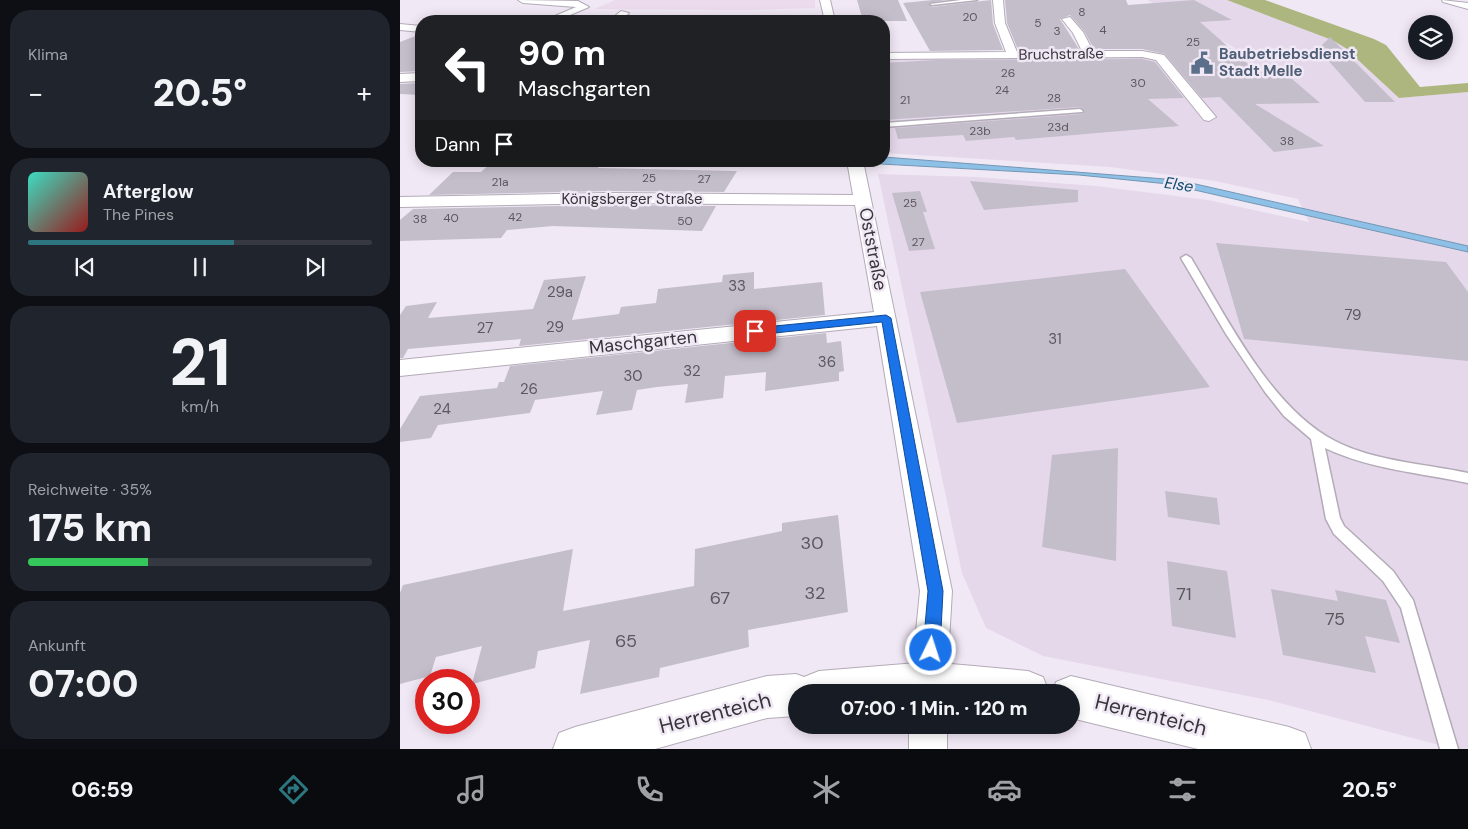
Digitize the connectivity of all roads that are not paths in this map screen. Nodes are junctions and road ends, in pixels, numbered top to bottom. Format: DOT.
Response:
graph roads {
  1 [pos="523,0"];
  2 [pos="825,0"];
  3 [pos="975,0"];
  4 [pos="998,0"];
  5 [pos="1447,0"];
  6 [pos="932,4"];
  7 [pos="1468,6"];
  8 [pos="624,13"];
  9 [pos="563,15"];
  10 [pos="622,15"];
  11 [pos="829,15"];
  12 [pos="1067,20"];
  13 [pos="400,27"];
  14 [pos="415,28"];
  15 [pos="1089,54"];
  16 [pos="1013,55"];
  17 [pos="890,56"];
  18 [pos="415,77"];
  19 [pos="400,78"];
  20 [pos="1080,111"];
  21 [pos="1210,117"];
  22 [pos="890,125"];
  23 [pos="856,167"];
  24 [pos="863,199"];
  25 [pos="400,202"];
  26 [pos="1186,258"];
  27 [pos="886,318"];
  28 [pos="400,368"];
  29 [pos="1317,438"];
  30 [pos="1468,478"];
  31 [pos="928,684"];
  32 [pos="788,695"];
  33 [pos="1080,699"];
  34 [pos="928,734"];
  35 [pos="575,749"];
  36 [pos="928,749"];
  37 [pos="1289,749"];
  38 [pos="1450,749"];
  1 -- 9 [label="street"];
  2 -- 11 [label="street"];
  3 -- 6 [label="lane"];
  4 -- 16 [label="street"];
  5 -- 7 [label="street"];
  8 -- 10 [label="street"];
  12 -- 15 [label="street"];
  13 -- 14 [label="street"];
  15 -- 16 [label="street, Bruchstraße"];
  15 -- 21 [label="street, Bruchstraße"];
  16 -- 17 [label="street, Bruchstraße"];
  18 -- 19 [label="street"];
  20 -- 22 [label="lane"];
  23 -- 24 [label="street, Oststraße"];
  24 -- 25 [label="street, Königsberger Straße"];
  24 -- 27 [label="street, Oststraße"];
  26 -- 29 [label="lane"];
  27 -- 28 [label="street, Maschgarten"];
  27 -- 31 [label="street, Oststraße"];
  29 -- 30 [label="lane"];
  29 -- 38 [label="lane"];
  32 -- 35 [label="street, Herrenteich"];
  33 -- 37 [label="street, Herrenteich"];
  34 -- 36 [label="street"];
}
